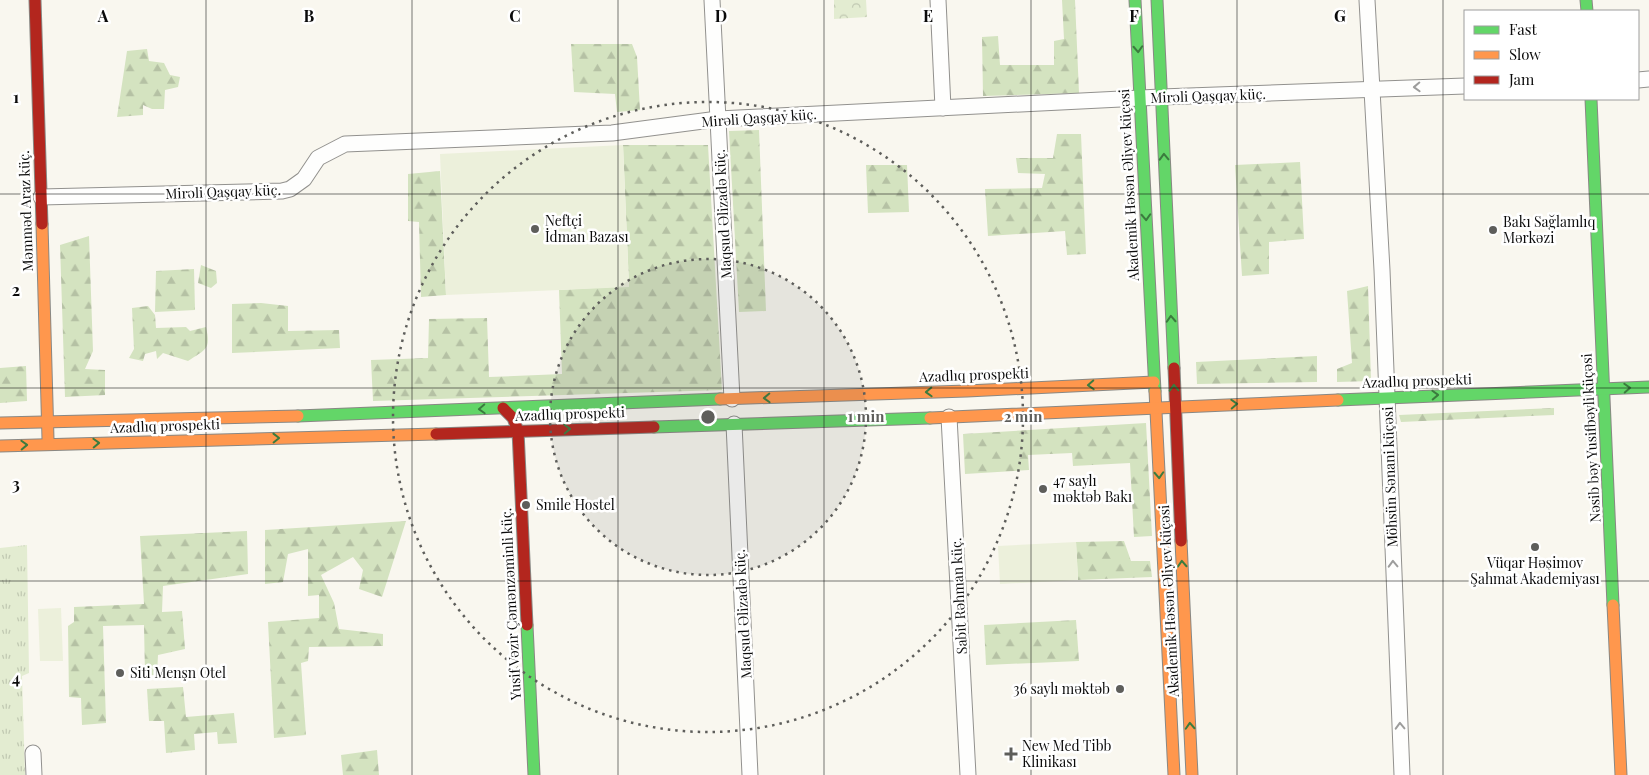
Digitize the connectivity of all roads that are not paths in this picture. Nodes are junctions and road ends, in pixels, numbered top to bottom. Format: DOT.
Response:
graph roads {
  1 [pos="35,0"];
  2 [pos="712,0"];
  3 [pos="938,0"];
  4 [pos="1135,0"];
  5 [pos="1157,0"];
  6 [pos="1367,0"];
  7 [pos="1464,86"];
  8 [pos="1372,89"];
  9 [pos="1161,97"];
  10 [pos="1140,98"];
  11 [pos="1591,100"];
  12 [pos="943,108"];
  13 [pos="718,118"];
  14 [pos="41,197"];
  15 [pos="1154,382"];
  16 [pos="1649,387"];
  17 [pos="1604,389"];
  18 [pos="1387,397"];
  19 [pos="732,399"];
  20 [pos="1180,407"];
  21 [pos="503,408"];
  22 [pos="1155,408"];
  23 [pos="949,417"];
  24 [pos="243,418"];
  25 [pos="48,422"];
  26 [pos="0,423"];
  27 [pos="734,424"];
  28 [pos="518,431"];
  29 [pos="243,439"];
  30 [pos="48,444"];
  31 [pos="0,446"];
  32 [pos="34,752"];
  33 [pos="34,775"];
  34 [pos="534,775"];
  35 [pos="750,775"];
  36 [pos="968,775"];
  37 [pos="1174,775"];
  38 [pos="1192,775"];
  39 [pos="1402,775"];
  40 [pos="1621,775"];
  1 -- 14 [label="main road, Məmməd Araz küç."];
  2 -- 13 [label="street, Maqsud Əlizadə küç."];
  3 -- 12 [label="street"];
  4 -- 10 [label="main road, Akademik Həsən Əliyev küçəsi, one-way"];
  5 -- 9 [label="main road"];
  6 -- 8 [label="street, Möhsün Sənani küçəsi"];
  7 -- 8 [label="street, Mirəli Qaşqay küç., one-way"];
  8 -- 9 [label="street, Mirəli Qaşqay küç."];
  8 -- 18 [label="street, Möhsün Sənani küçəsi"];
  9 -- 10 [label="street, Mirəli Qaşqay küç."];
  20 -- 9 [label="main road, Akademik Həsən Əliyev küçəsi, one-way"];
  10 -- 12 [label="street, Mirəli Qaşqay küç."];
  10 -- 15 [label="main road, Akademik Həsən Əliyev küçəsi, one-way"];
  11 -- 17 [label="main road, Nəsib bəy Yusifbəyli küçəsi"];
  12 -- 13 [label="street, Mirəli Qaşqay küç."];
  13 -- 14 [label="street, Mirəli Qaşqay küç."];
  13 -- 19 [label="street, Maqsud Əlizadə küç."];
  14 -- 25 [label="main road, Məmməd Araz küç."];
  15 -- 19 [label="main road, Azadlıq prospekti, one-way"];
  15 -- 22 [label="main road, Akademik Həsən Əliyev küçəsi"];
  17 -- 16 [label="main road, Azadlıq prospekti, one-way"];
  18 -- 17 [label="main road, Azadlıq prospekti, one-way"];
  17 -- 40 [label="main road, Nəsib bəy Yusifbəyli küçəsi"];
  20 -- 18 [label="main road, Azadlıq prospekti, one-way"];
  39 -- 18 [label="street, Möhsün Sənani küçəsi, one-way"];
  19 -- 21 [label="main road, Azadlıq prospekti"];
  20 -- 22 [label="main road, Azadlıq prospekti"];
  38 -- 20 [label="main road, Akademik Həsən Əliyev küçəsi, one-way"];
  21 -- 24 [label="main road, Azadlıq prospekti, one-way"];
  21 -- 28 [label="main road"];
  22 -- 23 [label="main road, Azadlıq prospekti"];
  22 -- 37 [label="main road, Akademik Həsən Əliyev küçəsi, one-way"];
  23 -- 27 [label="main road, Azadlıq prospekti"];
  23 -- 36 [label="street, Sabit Rəhman küç."];
  24 -- 25 [label="main road, Azadlıq prospekti"];
  24 -- 29 [label="main road"];
  25 -- 26 [label="main road, Azadlıq prospekti"];
  25 -- 30 [label="main road, Məmməd Araz küç."];
  28 -- 27 [label="main road, Azadlıq prospekti, one-way"];
  27 -- 35 [label="street, Maqsud Əlizadə küç."];
  29 -- 28 [label="main road, Azadlıq prospekti, one-way"];
  28 -- 34 [label="main road, Yusif Vəzir Çəmənzəminli küç."];
  30 -- 29 [label="main road, Azadlıq prospekti, one-way"];
  31 -- 30 [label="main road, Azadlıq prospekti, one-way"];
  32 -- 33 [label="street"];
}
